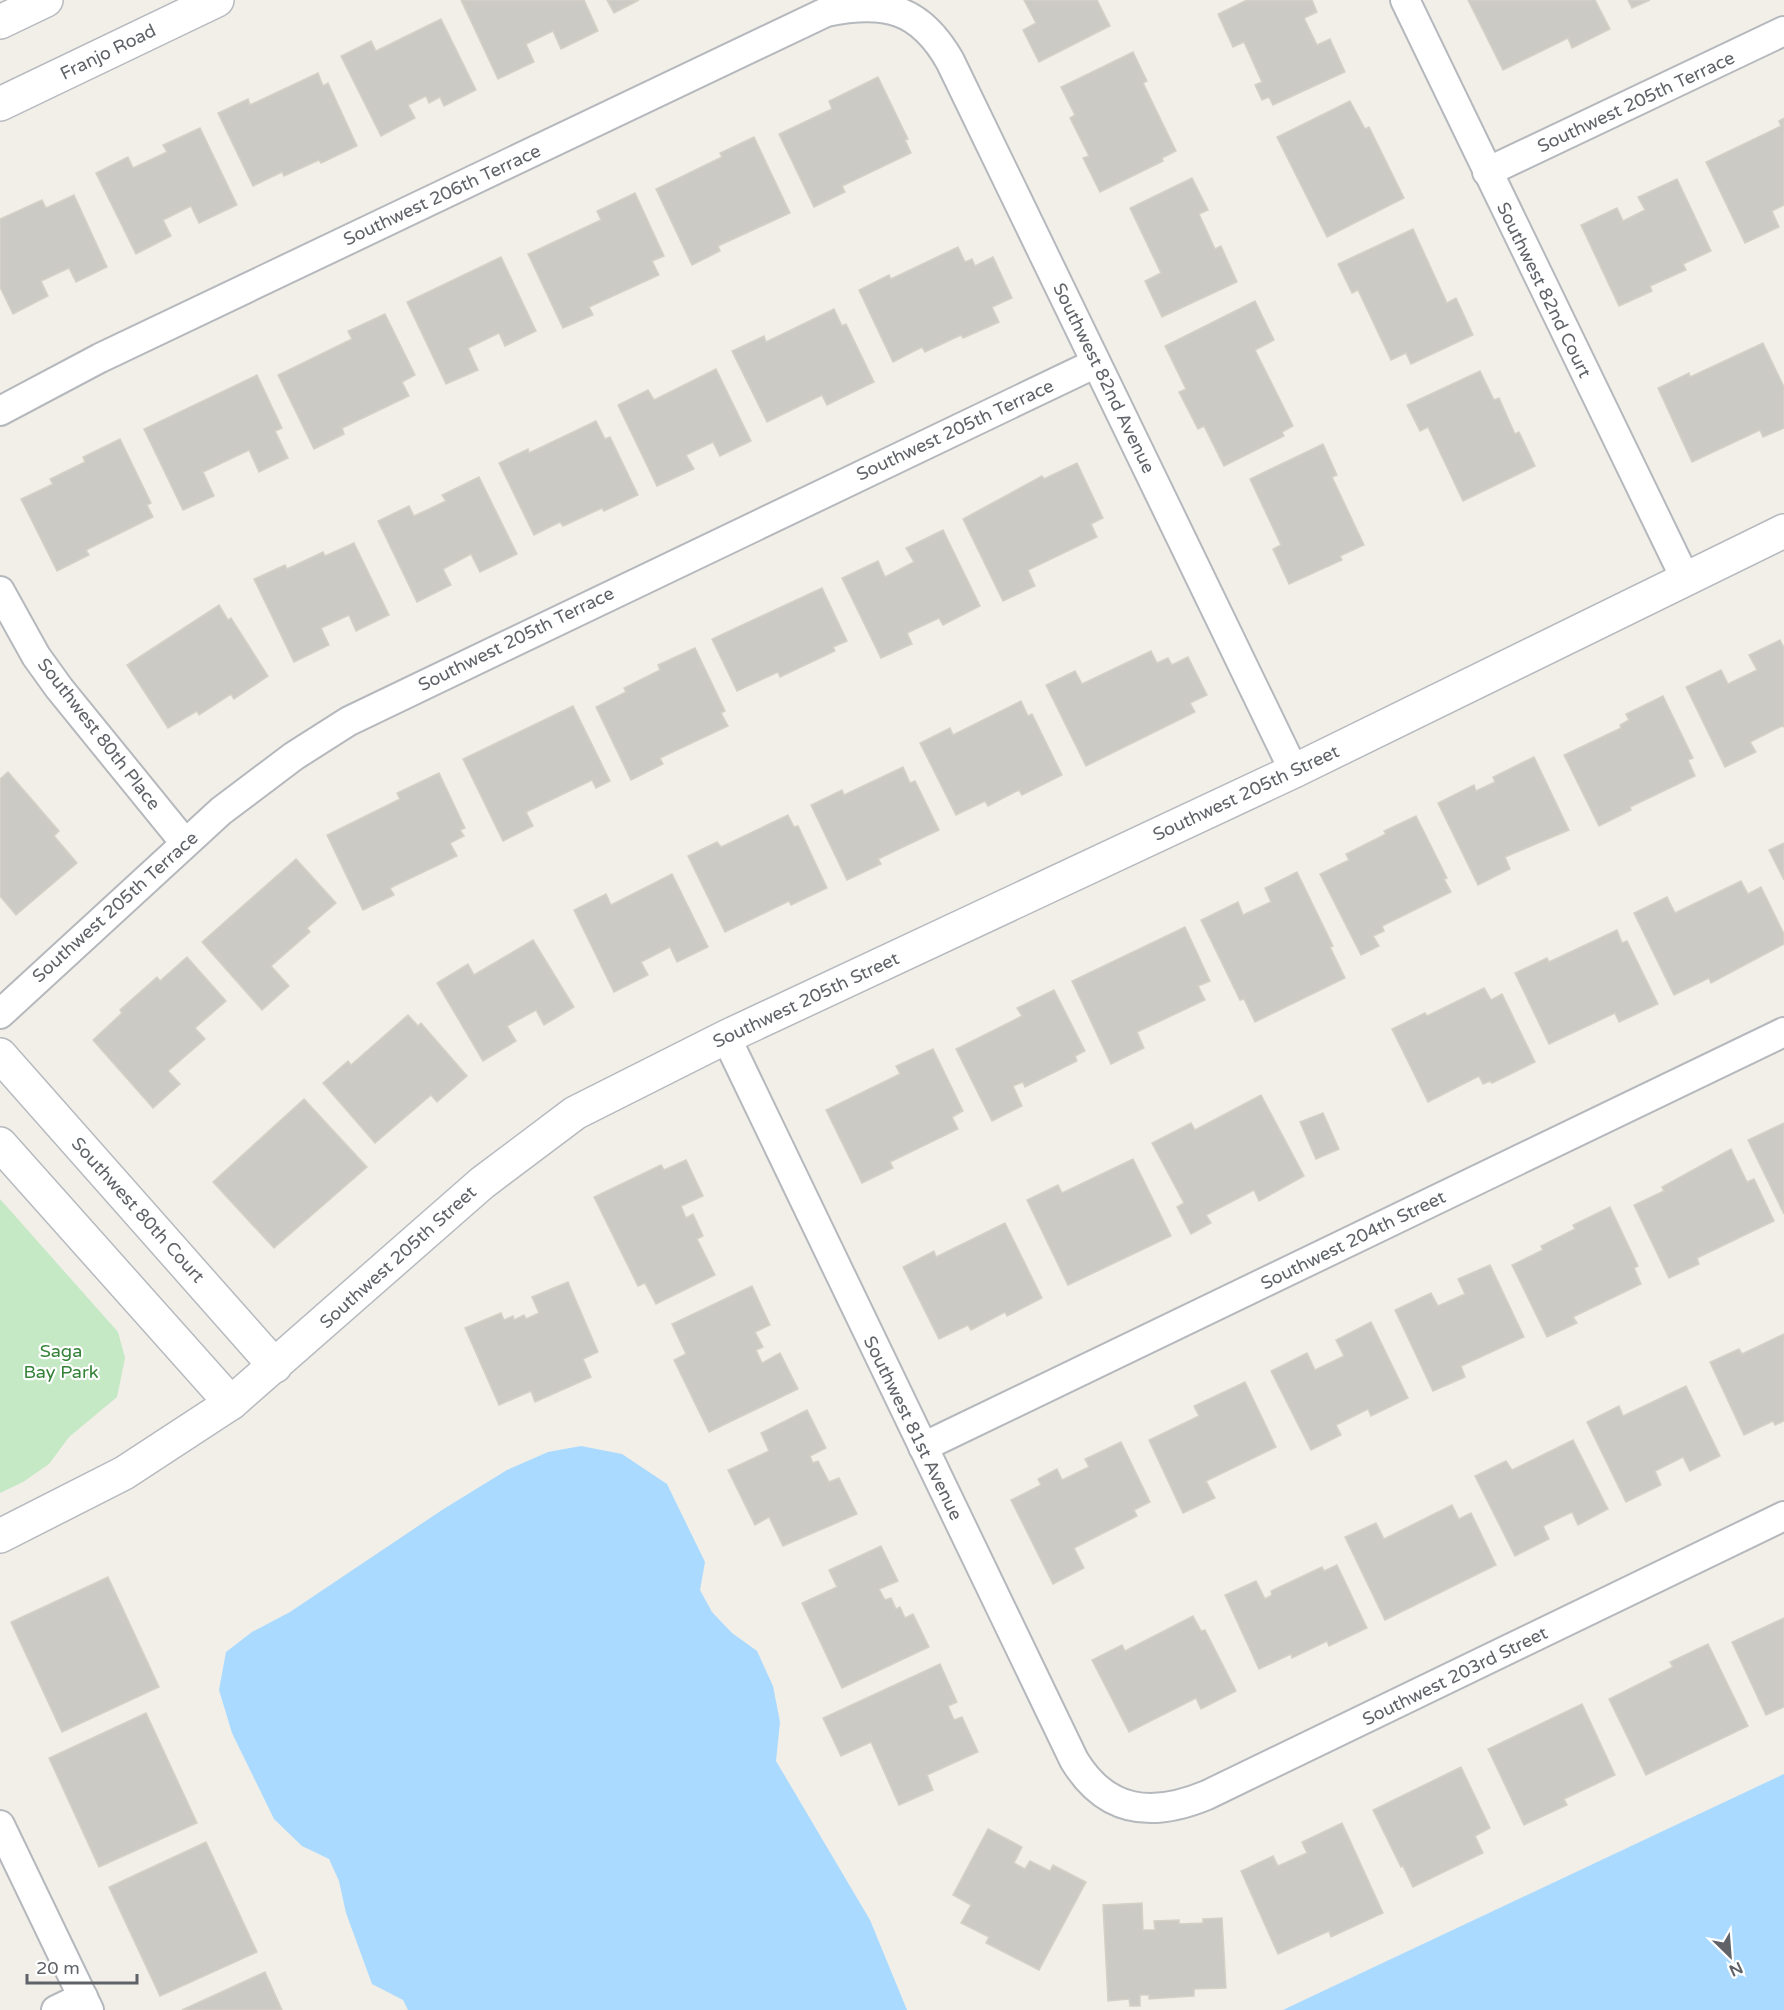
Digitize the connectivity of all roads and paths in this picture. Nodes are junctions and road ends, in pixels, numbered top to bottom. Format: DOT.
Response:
graph roads {
  1 [pos="46,0"];
  2 [pos="217,0"];
  3 [pos="1405,0"];
  4 [pos="891,4"];
  5 [pos="0,22"];
  6 [pos="1784,31"];
  7 [pos="0,104"];
  8 [pos="1487,172"];
  9 [pos="1096,363"];
  10 [pos="0,411"];
  11 [pos="1784,531"];
  12 [pos="1685,578"];
  13 [pos="0,591"];
  14 [pos="1294,771"];
  15 [pos="185,843"];
  16 [pos="0,1014"];
  17 [pos="1784,1032"];
  18 [pos="726,1037"];
  19 [pos="0,1055"];
  20 [pos="0,1144"];
  21 [pos="275,1366"];
  22 [pos="231,1403"];
  23 [pos="923,1447"];
  24 [pos="1784,1516"];
  25 [pos="0,1536"];
  26 [pos="1118,1804"];
  27 [pos="0,1825"];
  28 [pos="86,2003"];
  29 [pos="56,2010"];
  1 -- 5 [label="street"];
  2 -- 7 [label="street, Franjo Road"];
  3 -- 8 [label="street, Southwest 82nd Court"];
  4 -- 9 [label="street, Southwest 82nd Avenue"];
  4 -- 10 [label="street, Southwest 206th Terrace"];
  6 -- 8 [label="street, Southwest 205th Terrace"];
  8 -- 12 [label="street, Southwest 82nd Court"];
  9 -- 14 [label="street, Southwest 82nd Avenue"];
  9 -- 15 [label="street, Southwest 205th Terrace"];
  11 -- 12 [label="street, Southwest 205th Street"];
  12 -- 14 [label="street, Southwest 205th Street"];
  13 -- 15 [label="street, Southwest 80th Place"];
  14 -- 18 [label="street, Southwest 205th Street"];
  15 -- 16 [label="street, Southwest 205th Terrace"];
  17 -- 23 [label="street, Southwest 204th Street"];
  18 -- 21 [label="street, Southwest 205th Street"];
  18 -- 23 [label="street, Southwest 81st Avenue"];
  19 -- 21 [label="street, Southwest 80th Court"];
  20 -- 22 [label="street"];
  21 -- 22 [label="street, Southwest 205th Street"];
  22 -- 25 [label="street, Southwest 205th Street"];
  23 -- 26 [label="street, Southwest 81st Avenue"];
  24 -- 26 [label="street, Southwest 203rd Street"];
  27 -- 28 [label="street"];
  28 -- 29 [label="street"];
}
